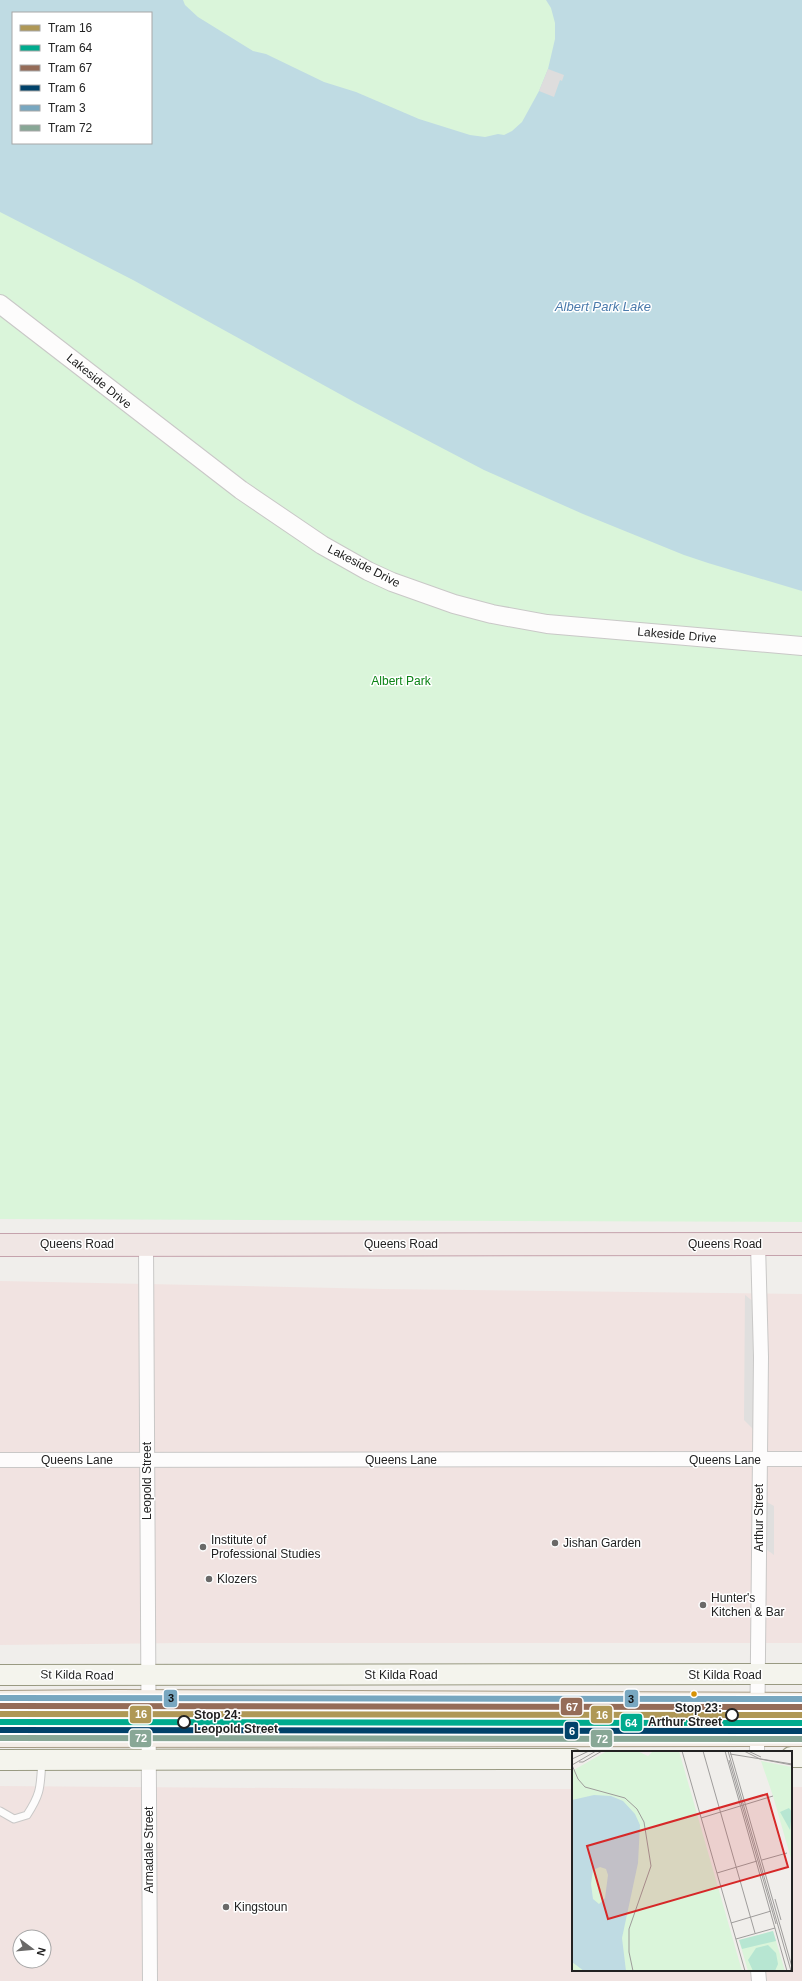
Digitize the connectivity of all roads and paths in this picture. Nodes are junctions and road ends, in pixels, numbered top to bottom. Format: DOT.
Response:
graph roads {
  1 [pos="0,304"];
  2 [pos="802,646"];
  3 [pos="0,1244"];
  4 [pos="146,1244"];
  5 [pos="758,1244"];
  6 [pos="802,1244"];
  7 [pos="0,1460"];
  8 [pos="147,1460"];
  9 [pos="760,1460"];
  10 [pos="802,1460"];
  11 [pos="758,1674"];
  12 [pos="802,1674"];
  13 [pos="0,1675"];
  14 [pos="148,1676"];
  15 [pos="0,1702"];
  16 [pos="802,1704"];
  17 [pos="0,1718"];
  18 [pos="148,1718"];
  19 [pos="802,1719"];
  20 [pos="757,1728"];
  21 [pos="802,1734"];
  22 [pos="0,1736"];
  23 [pos="320,1747"];
  24 [pos="572,1759"];
  25 [pos="0,1760"];
  26 [pos="42,1760"];
  27 [pos="149,1761"];
  28 [pos="0,1811"];
  29 [pos="758,1971"];
  30 [pos="150,1981"];
  31 [pos="759,1981"];
  1 -- 2 [label="street, Lakeside Drive"];
  3 -- 4 [label="highway, Queens Road"];
  4 -- 5 [label="highway, Queens Road"];
  4 -- 8 [label="street, Leopold Street"];
  5 -- 6 [label="highway, Queens Road"];
  5 -- 9 [label="street, Arthur Street"];
  7 -- 8 [label="street, Queens Lane"];
  8 -- 9 [label="street, Queens Lane"];
  8 -- 14 [label="street, Leopold Street"];
  9 -- 10 [label="street, Queens Lane"];
  9 -- 11 [label="street, Arthur Street"];
  11 -- 12 [label="main road, St Kilda Road"];
  11 -- 14 [label="main road, St Kilda Road"];
  11 -- 20 [label="street, Arthur Street"];
  13 -- 14 [label="main road, St Kilda Road"];
  14 -- 18 [label="street, Leopold Street"];
  15 -- 18 [label="main road"];
  16 -- 20 [label="main road"];
  17 -- 18 [label="lane"];
  18 -- 20 [label="main road"];
  18 -- 22 [label="main road"];
  18 -- 23 [label="main road"];
  18 -- 27 [label="street, Armadale Street"];
  19 -- 20 [label="lane"];
  20 -- 21 [label="main road"];
  20 -- 23 [label="main road"];
  23 -- 24 [label="main road"];
  23 -- 27 [label="main road"];
  25 -- 26 [label="main road"];
  26 -- 27 [label="main road"];
  26 -- 28 [label="lane"];
  27 -- 30 [label="street, Armadale Street"];
  29 -- 31 [label="street"];
}
